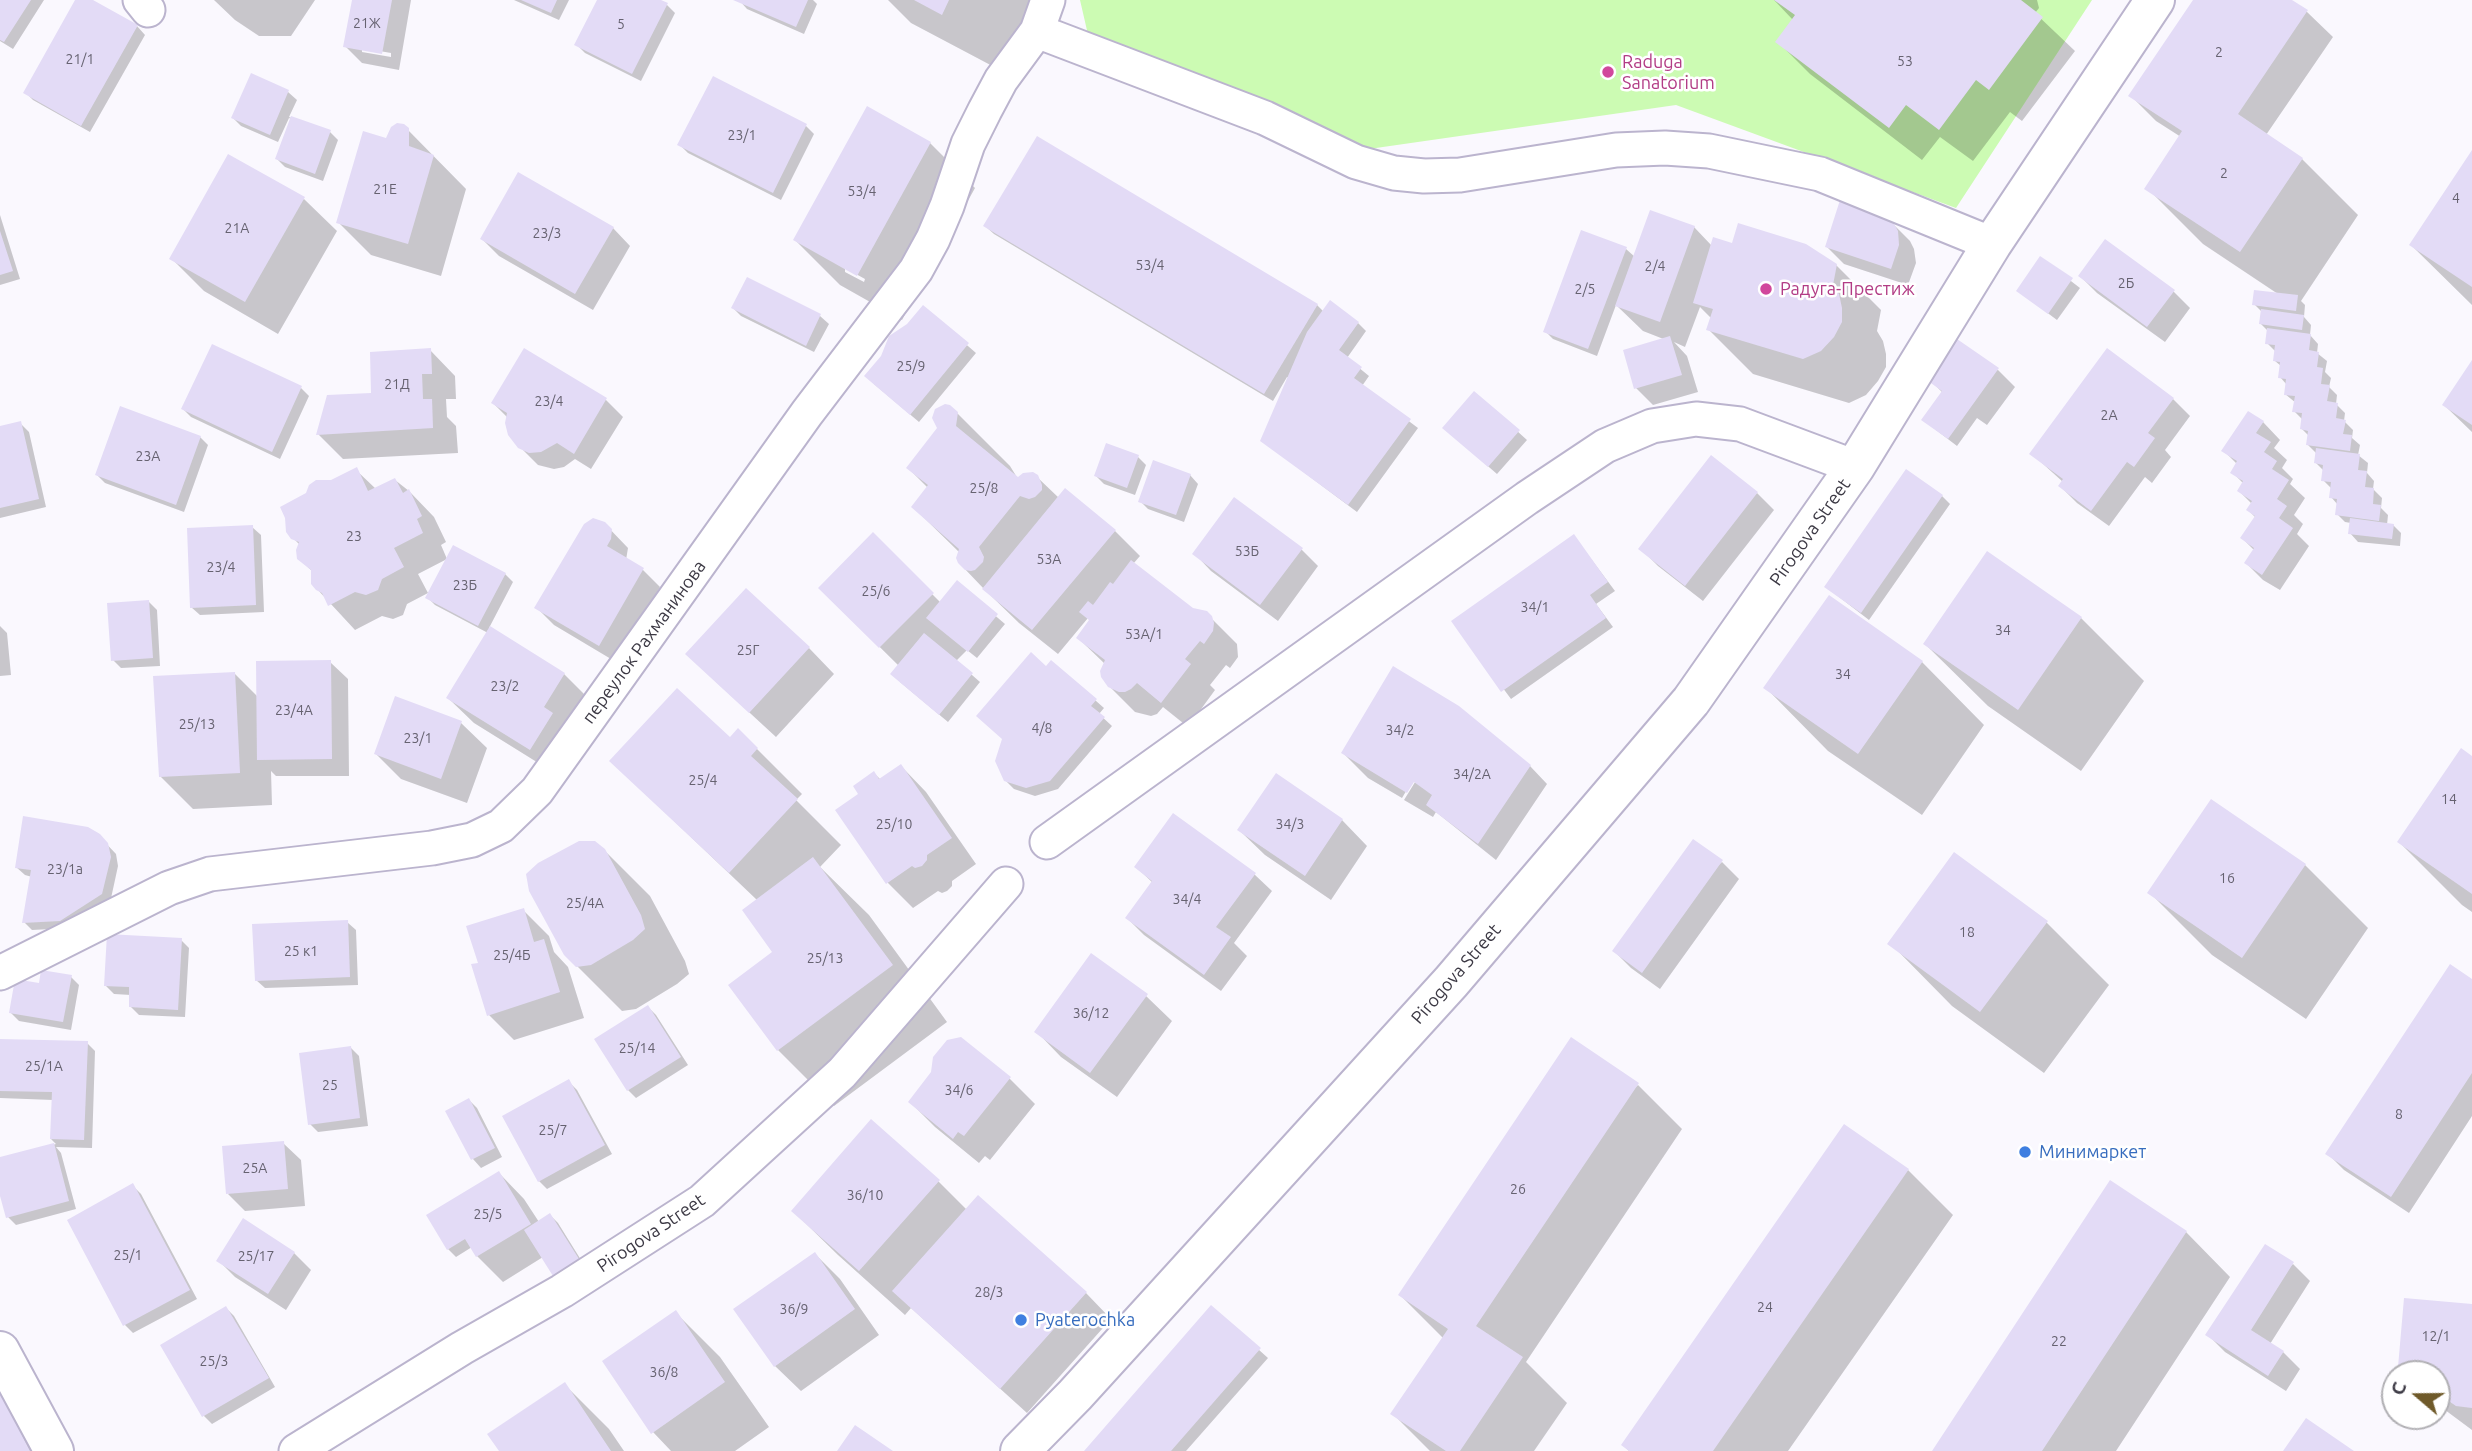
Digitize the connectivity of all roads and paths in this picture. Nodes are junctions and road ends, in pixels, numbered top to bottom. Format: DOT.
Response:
graph roads {
  1 [pos="1048,0"];
  2 [pos="2155,0"];
  3 [pos="1037,31"];
  4 [pos="1992,244"];
  5 [pos="1855,467"];
  6 [pos="1047,842"];
  7 [pos="1006,884"];
  8 [pos="0,973"];
  9 [pos="0,1351"];
  10 [pos="54,1451"];
  11 [pos="296,1451"];
  12 [pos="1020,1451"];
  1 -- 3 [label="street, переулок Рахманинова"];
  2 -- 4 [label="street, Pirogova Street"];
  3 -- 4 [label="street"];
  3 -- 8 [label="street, переулок Рахманинова"];
  4 -- 5 [label="street, Pirogova Street"];
  5 -- 6 [label="street, Pirogova Street"];
  5 -- 12 [label="street, Pirogova Street"];
  7 -- 11 [label="street, Pirogova Street"];
  9 -- 10 [label="street"];
}
